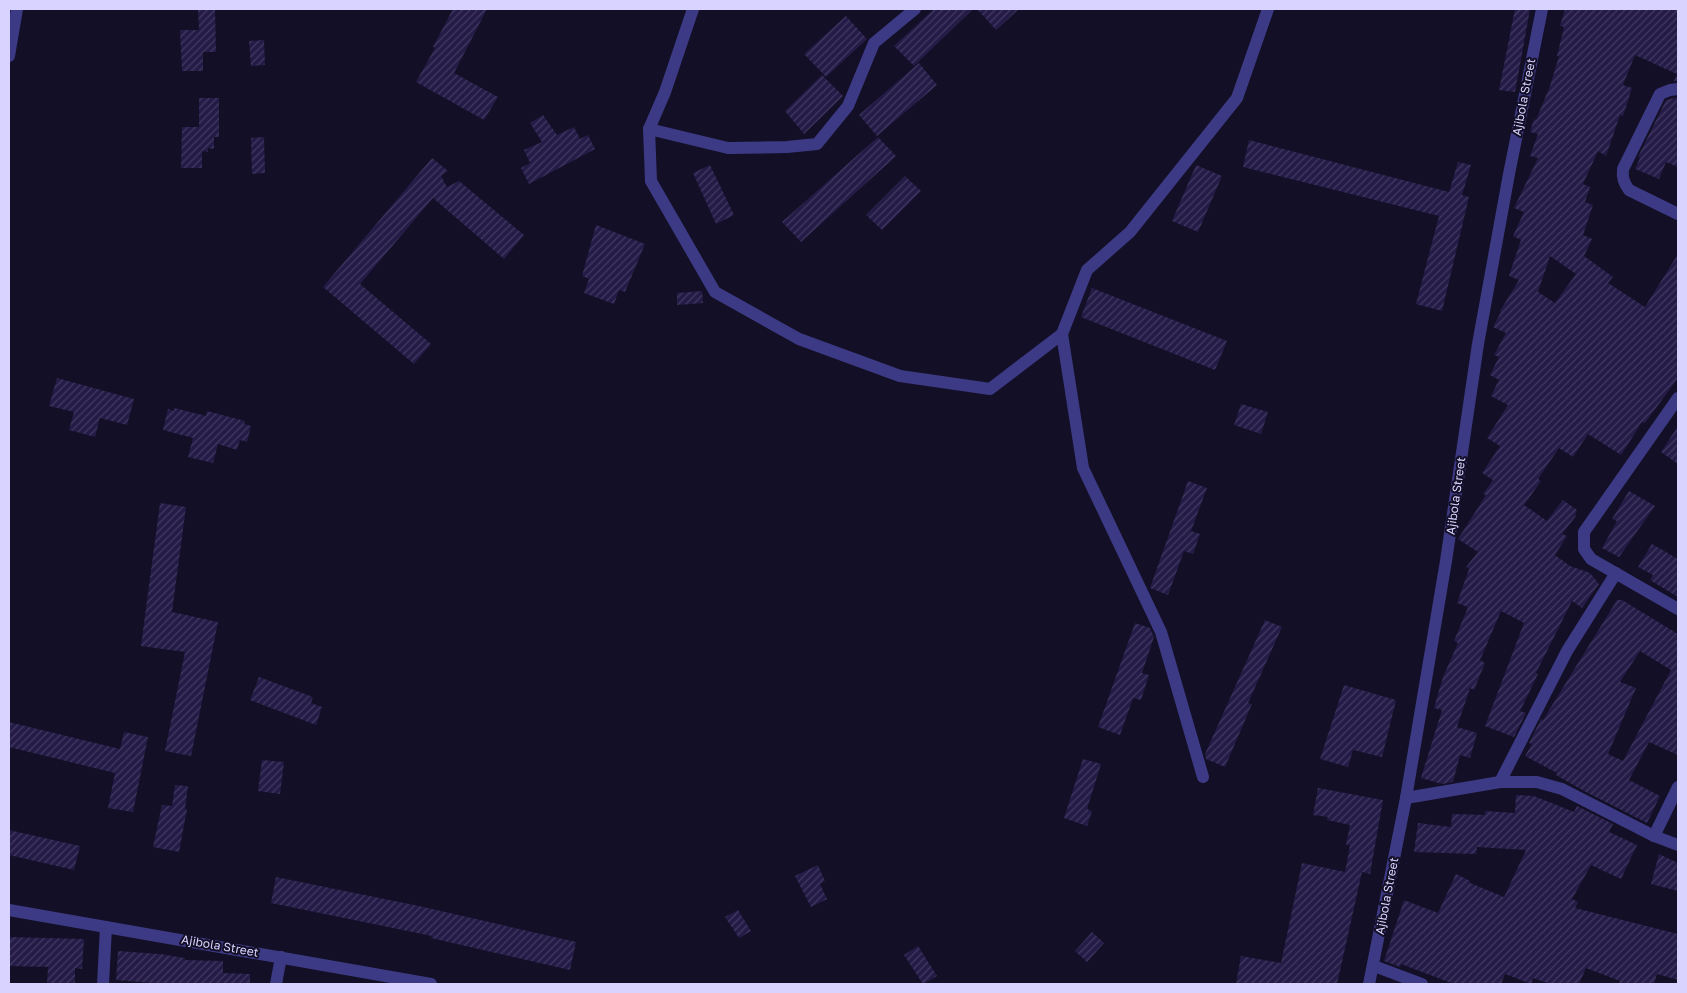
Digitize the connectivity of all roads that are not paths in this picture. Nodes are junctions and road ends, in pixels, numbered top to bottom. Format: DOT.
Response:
graph roads {
  1 [pos="17,9"];
  2 [pos="694,9"];
  3 [pos="915,9"];
  4 [pos="1268,9"];
  5 [pos="1542,9"];
  6 [pos="9,56"];
  7 [pos="1678,89"];
  8 [pos="649,128"];
  9 [pos="1678,214"];
  10 [pos="1062,334"];
  11 [pos="1678,398"];
  12 [pos="1616,573"];
  13 [pos="1678,609"];
  14 [pos="1203,777"];
  15 [pos="1500,782"];
  16 [pos="1678,787"];
  17 [pos="1406,798"];
  18 [pos="1654,836"];
  19 [pos="1678,845"];
  20 [pos="9,910"];
  21 [pos="106,926"];
  22 [pos="281,957"];
  23 [pos="1374,966"];
  24 [pos="104,984"];
  25 [pos="276,984"];
  26 [pos="431,984"];
  27 [pos="1369,984"];
  28 [pos="1422,984"];
  1 -- 6 [label="street"];
  2 -- 8 [label="street"];
  3 -- 8 [label="street"];
  4 -- 10 [label="street"];
  5 -- 17 [label="street, Ajibola Street"];
  7 -- 9 [label="street"];
  8 -- 10 [label="street"];
  10 -- 14 [label="street"];
  11 -- 12 [label="street"];
  12 -- 13 [label="street"];
  12 -- 15 [label="street"];
  15 -- 17 [label="street"];
  15 -- 18 [label="street"];
  16 -- 18 [label="street"];
  17 -- 23 [label="street, Ajibola Street"];
  18 -- 19 [label="street"];
  20 -- 21 [label="street, Ajibola Street"];
  21 -- 22 [label="street, Ajibola Street"];
  21 -- 24 [label="street"];
  22 -- 25 [label="street"];
  22 -- 26 [label="street, Ajibola Street"];
  23 -- 27 [label="street, Ajibola Street"];
  23 -- 28 [label="street"];
}
